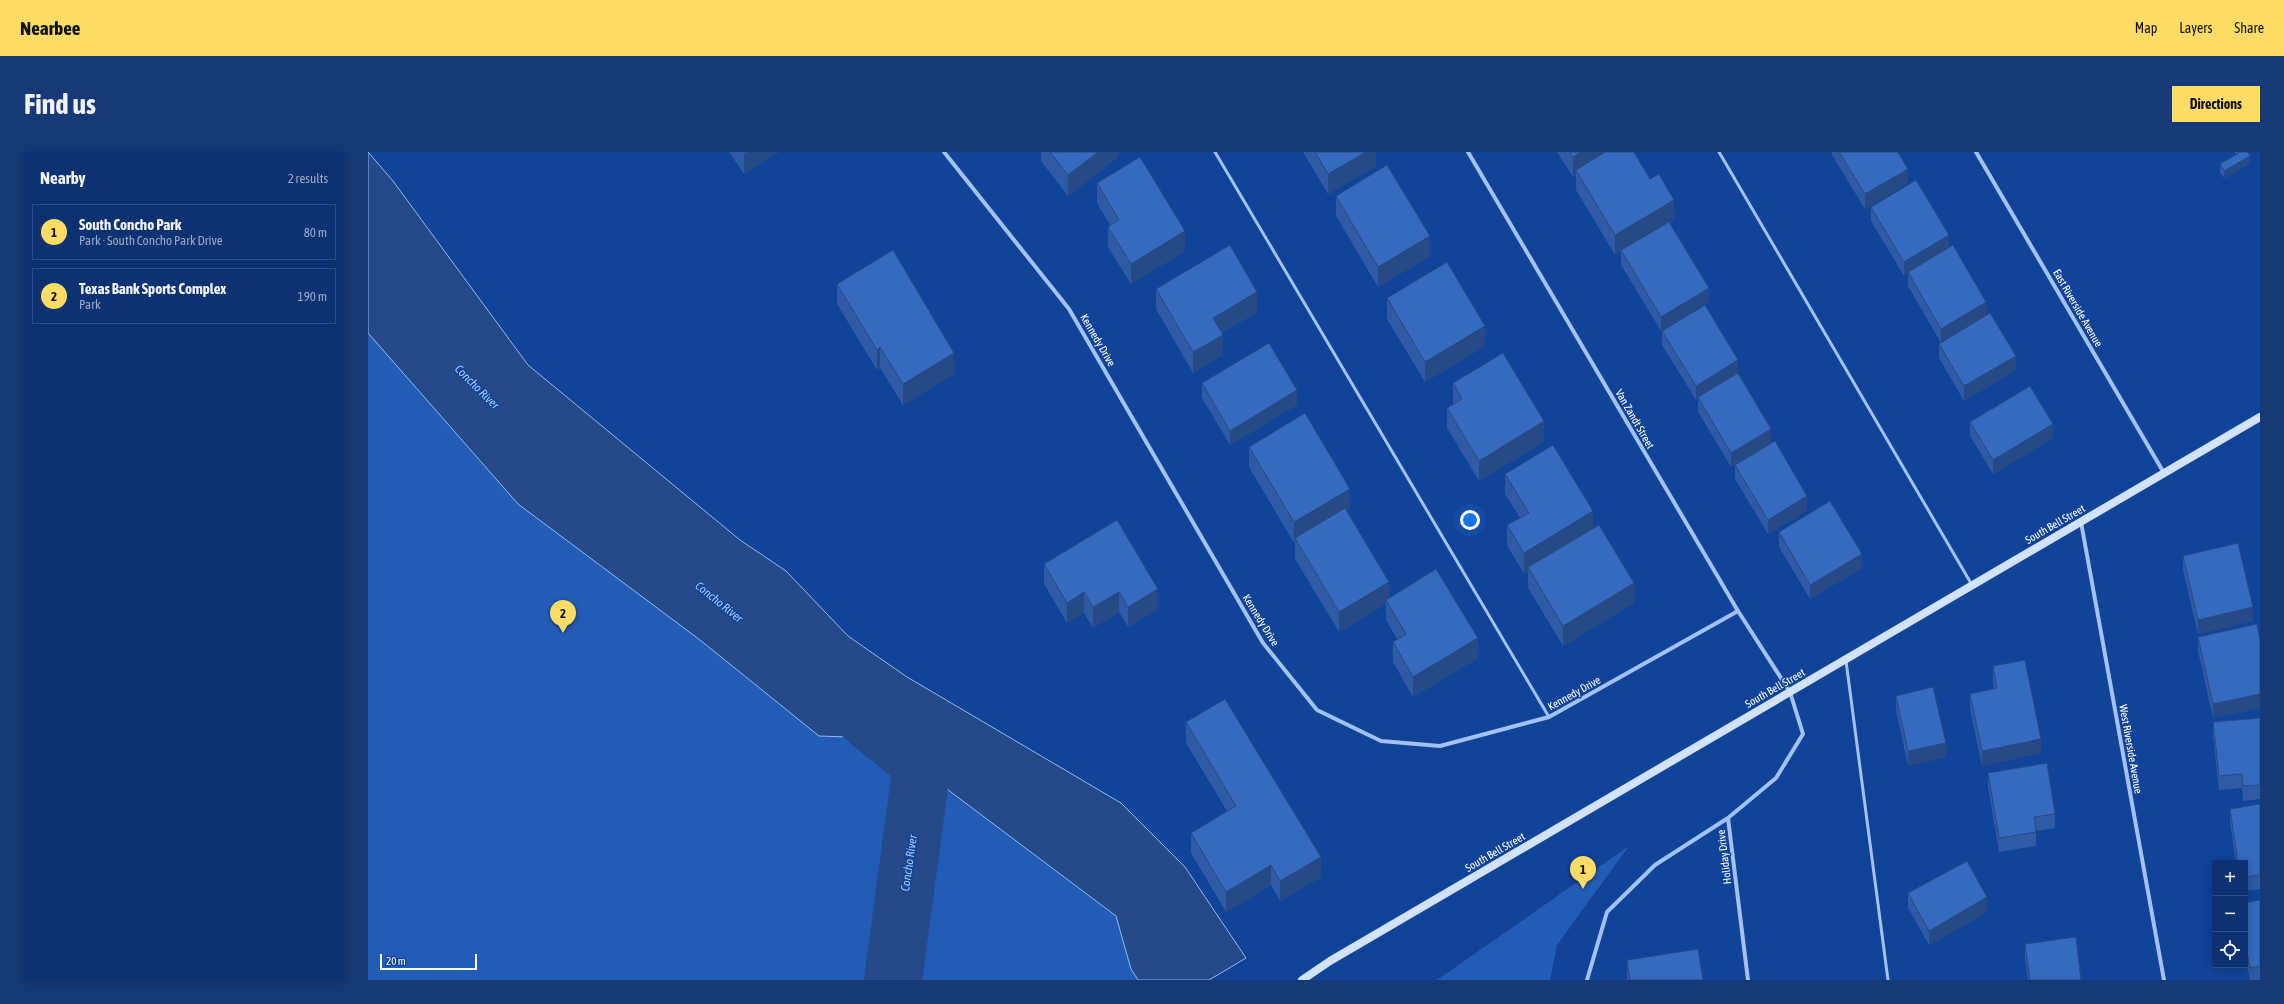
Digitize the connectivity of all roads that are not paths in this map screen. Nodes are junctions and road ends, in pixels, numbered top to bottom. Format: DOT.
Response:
graph roads {
  1 [pos="944,152"];
  2 [pos="1215,152"];
  3 [pos="1468,152"];
  4 [pos="1719,152"];
  5 [pos="1976,152"];
  6 [pos="2260,417"];
  7 [pos="2164,473"];
  8 [pos="2081,521"];
  9 [pos="1972,585"];
  10 [pos="1738,612"];
  11 [pos="1846,659"];
  12 [pos="1790,692"];
  13 [pos="1549,717"];
  14 [pos="1728,818"];
  15 [pos="1302,980"];
  16 [pos="1588,980"];
  17 [pos="1748,980"];
  18 [pos="1888,980"];
  19 [pos="2164,980"];
  1 -- 13 [label="street, Kennedy Drive"];
  2 -- 13 [label="lane"];
  3 -- 10 [label="street, Van Zandt Street"];
  4 -- 9 [label="lane"];
  5 -- 7 [label="street, East Riverside Avenue"];
  6 -- 7 [label="main road, South Bell Street"];
  7 -- 8 [label="main road, South Bell Street"];
  8 -- 9 [label="main road, South Bell Street"];
  8 -- 19 [label="street, West Riverside Avenue"];
  9 -- 11 [label="main road, South Bell Street"];
  10 -- 12 [label="street, Van Zandt Street"];
  10 -- 13 [label="street, Kennedy Drive"];
  11 -- 12 [label="main road, South Bell Street"];
  11 -- 18 [label="lane"];
  12 -- 14 [label="street, Holiday Drive"];
  12 -- 15 [label="main road, South Bell Street"];
  14 -- 16 [label="street"];
  14 -- 17 [label="street, Holiday Drive"];
}
